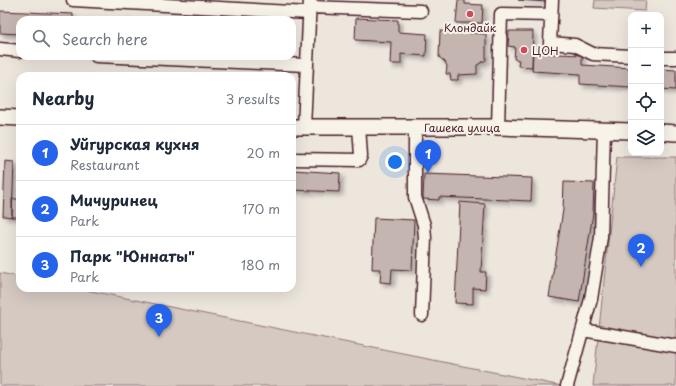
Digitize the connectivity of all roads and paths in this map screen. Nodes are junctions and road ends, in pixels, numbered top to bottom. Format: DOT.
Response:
graph roads {
  1 [pos="73,0"];
  2 [pos="552,0"];
  3 [pos="109,1"];
  4 [pos="210,4"];
  5 [pos="272,5"];
  6 [pos="310,7"];
  7 [pos="421,11"];
  8 [pos="551,15"];
  9 [pos="0,49"];
  10 [pos="16,50"];
  11 [pos="628,56"];
  12 [pos="664,58"];
  13 [pos="676,58"];
  14 [pos="190,60"];
  15 [pos="307,65"];
  16 [pos="0,117"];
  17 [pos="16,118"];
  18 [pos="359,126"];
  19 [pos="298,127"];
  20 [pos="415,127"];
  21 [pos="498,127"];
  22 [pos="604,130"];
  23 [pos="628,131"];
  24 [pos="664,132"];
  25 [pos="676,133"];
  26 [pos="296,159"];
  27 [pos="422,315"];
  28 [pos="583,330"];
  29 [pos="676,346"];
  30 [pos="567,386"];
  1 -- 3 [label="street"];
  2 -- 8 [label="street"];
  3 -- 4 [label="street"];
  4 -- 5 [label="street"];
  5 -- 6 [label="street"];
  6 -- 7 [label="street"];
  6 -- 15 [label="street"];
  8 -- 11 [label="street"];
  8 -- 21 [label="street"];
  9 -- 10 [label="street"];
  12 -- 13 [label="street"];
  14 -- 15 [label="street"];
  15 -- 19 [label="street"];
  16 -- 17 [label="main road"];
  18 -- 19 [label="main road, Гашека улица"];
  18 -- 20 [label="main road, Гашека улица"];
  18 -- 26 [label="street"];
  20 -- 21 [label="main road, Гашека улица"];
  20 -- 27 [label="street"];
  21 -- 22 [label="main road, Гашека улица"];
  22 -- 23 [label="main road, Гашека улица"];
  22 -- 28 [label="street"];
  24 -- 25 [label="main road"];
  28 -- 29 [label="street"];
  28 -- 30 [label="street"];
}
